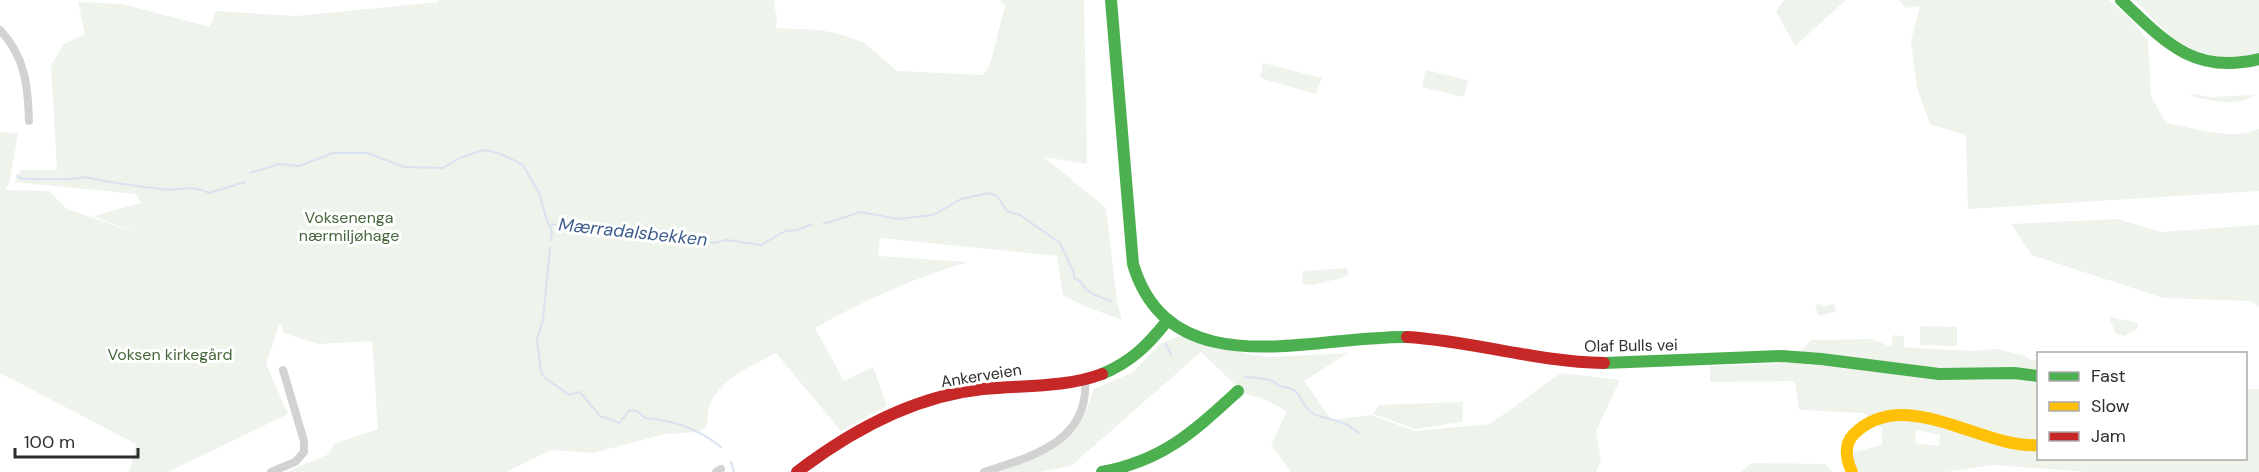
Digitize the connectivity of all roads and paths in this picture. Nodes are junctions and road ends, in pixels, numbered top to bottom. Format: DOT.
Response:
graph roads {
  1 [pos="1111,0"];
  2 [pos="2121,0"];
  3 [pos="0,30"];
  4 [pos="2259,59"];
  5 [pos="29,121"];
  6 [pos="1167,321"];
  7 [pos="283,370"];
  8 [pos="2037,376"];
  9 [pos="1085,379"];
  10 [pos="1238,391"];
  11 [pos="2037,445"];
  12 [pos="270,472"];
  13 [pos="797,472"];
  14 [pos="984,472"];
  15 [pos="1102,472"];
  16 [pos="1852,472"];
  1 -- 6 [label="street"];
  2 -- 4 [label="street"];
  3 -- 5 [label="street"];
  6 -- 8 [label="street, Olaf Bulls vei"];
  6 -- 9 [label="street, Ankerveien"];
  7 -- 12 [label="street"];
  9 -- 13 [label="street, Ankerveien"];
  9 -- 14 [label="street"];
  10 -- 15 [label="street"];
  11 -- 16 [label="street"];
}
